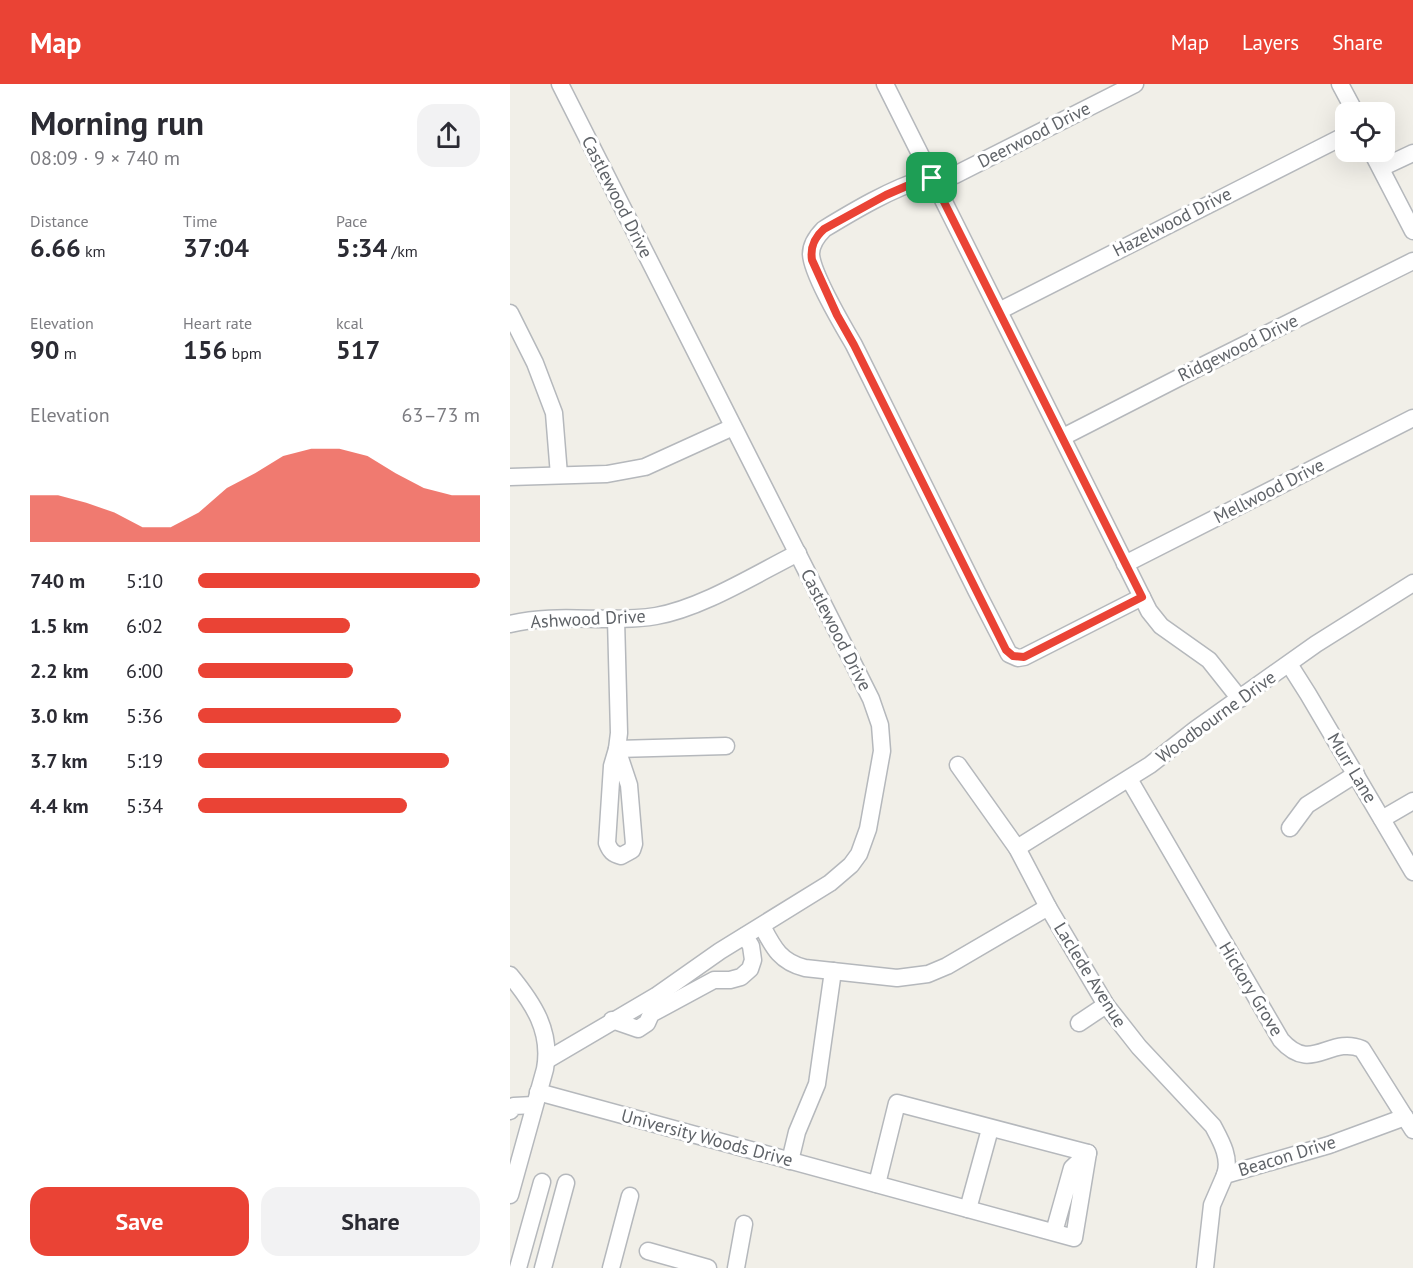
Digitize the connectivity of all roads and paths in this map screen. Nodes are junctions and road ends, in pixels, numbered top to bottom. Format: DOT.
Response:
graph roads {
  1 [pos="560,84"];
  2 [pos="885,84"];
  3 [pos="1135,84"];
  4 [pos="1340,84"];
  5 [pos="1350,102"];
  6 [pos="1335,141"];
  7 [pos="1413,153"];
  8 [pos="1378,162"];
  9 [pos="1381,168"];
  10 [pos="932,178"];
  11 [pos="1413,231"];
  12 [pos="1413,261"];
  13 [pos="999,310"];
  14 [pos="510,313"];
  15 [pos="1413,418"];
  16 [pos="734,427"];
  17 [pos="1063,437"];
  18 [pos="560,475"];
  19 [pos="510,477"];
  20 [pos="798,553"];
  21 [pos="1125,564"];
  22 [pos="1413,583"];
  23 [pos="1142,597"];
  24 [pos="616,619"];
  25 [pos="510,624"];
  26 [pos="1289,664"];
  27 [pos="1240,699"];
  28 [pos="726,746"];
  29 [pos="617,749"];
  30 [pos="958,765"];
  31 [pos="1356,774"];
  32 [pos="1129,779"];
  33 [pos="1413,801"];
  34 [pos="1382,819"];
  35 [pos="1290,828"];
  36 [pos="1017,848"];
  37 [pos="1413,872"];
  38 [pos="1048,907"];
  39 [pos="762,926"];
  40 [pos="745,936"];
  41 [pos="832,971"];
  42 [pos="510,975"];
  43 [pos="1106,1005"];
  44 [pos="612,1020"];
  45 [pos="1079,1023"];
  46 [pos="547,1060"];
  47 [pos="536,1099"];
  48 [pos="510,1111"];
  49 [pos="1409,1124"];
  50 [pos="990,1129"];
  51 [pos="790,1161"];
  52 [pos="1225,1175"];
  53 [pos="542,1182"];
  54 [pos="566,1183"];
  55 [pos="877,1184"];
  56 [pos="511,1191"];
  57 [pos="630,1196"];
  58 [pos="968,1209"];
  59 [pos="744,1224"];
  60 [pos="648,1251"];
  61 [pos="518,1268"];
  62 [pos="543,1268"];
  63 [pos="611,1268"];
  64 [pos="708,1268"];
  65 [pos="736,1268"];
  66 [pos="1205,1268"];
  1 -- 16 [label="street, Castlewood Drive"];
  2 -- 10 [label="street"];
  3 -- 10 [label="street, Deerwood Drive"];
  4 -- 5 [label="street"];
  6 -- 13 [label="street, Hazelwood Drive"];
  7 -- 9 [label="street"];
  8 -- 9 [label="street"];
  9 -- 11 [label="street"];
  10 -- 13 [label="street"];
  10 -- 23 [label="street"];
  12 -- 17 [label="street, Ridgewood Drive"];
  13 -- 17 [label="street"];
  14 -- 18 [label="street"];
  15 -- 21 [label="street, Mellwood Drive"];
  16 -- 18 [label="street"];
  16 -- 20 [label="street, Castlewood Drive"];
  17 -- 21 [label="street"];
  18 -- 19 [label="street"];
  20 -- 24 [label="street, Ashwood Drive"];
  20 -- 39 [label="street, Castlewood Drive"];
  21 -- 23 [label="street"];
  22 -- 26 [label="street, Woodbourne Drive"];
  23 -- 27 [label="street"];
  24 -- 25 [label="street, Ashwood Drive"];
  24 -- 29 [label="street"];
  26 -- 27 [label="street, Woodbourne Drive"];
  26 -- 31 [label="street, Murr Lane"];
  27 -- 32 [label="street, Woodbourne Drive"];
  28 -- 29 [label="street"];
  29 -- 29 [label="street"];
  30 -- 36 [label="street, Laclede Avenue"];
  31 -- 34 [label="street, Murr Lane"];
  31 -- 35 [label="street"];
  32 -- 36 [label="street, Woodbourne Drive"];
  32 -- 49 [label="street, Hickory Grove"];
  33 -- 34 [label="street"];
  34 -- 37 [label="street, Murr Lane"];
  36 -- 38 [label="street, Laclede Avenue"];
  38 -- 41 [label="street"];
  38 -- 43 [label="street, Laclede Avenue"];
  39 -- 40 [label="street, Castlewood Drive"];
  39 -- 41 [label="street"];
  40 -- 44 [label="street, Castlewood Drive"];
  40 -- 44 [label="street"];
  41 -- 51 [label="street"];
  42 -- 46 [label="street"];
  43 -- 45 [label="street"];
  43 -- 52 [label="street, Laclede Avenue"];
  44 -- 46 [label="street, Castlewood Drive"];
  46 -- 47 [label="street"];
  47 -- 48 [label="street"];
  47 -- 51 [label="street, University Woods Drive"];
  47 -- 56 [label="street"];
  49 -- 52 [label="street, Beacon Drive"];
  50 -- 55 [label="street, University Woods Drive"];
  50 -- 58 [label="street"];
  50 -- 58 [label="street, University Woods Drive"];
  51 -- 55 [label="street, University Woods Drive"];
  52 -- 66 [label="street, Beacon Drive"];
  53 -- 61 [label="street"];
  54 -- 62 [label="street"];
  55 -- 58 [label="street, University Woods Drive"];
  57 -- 63 [label="street"];
  59 -- 65 [label="street"];
  60 -- 64 [label="street"];
}
